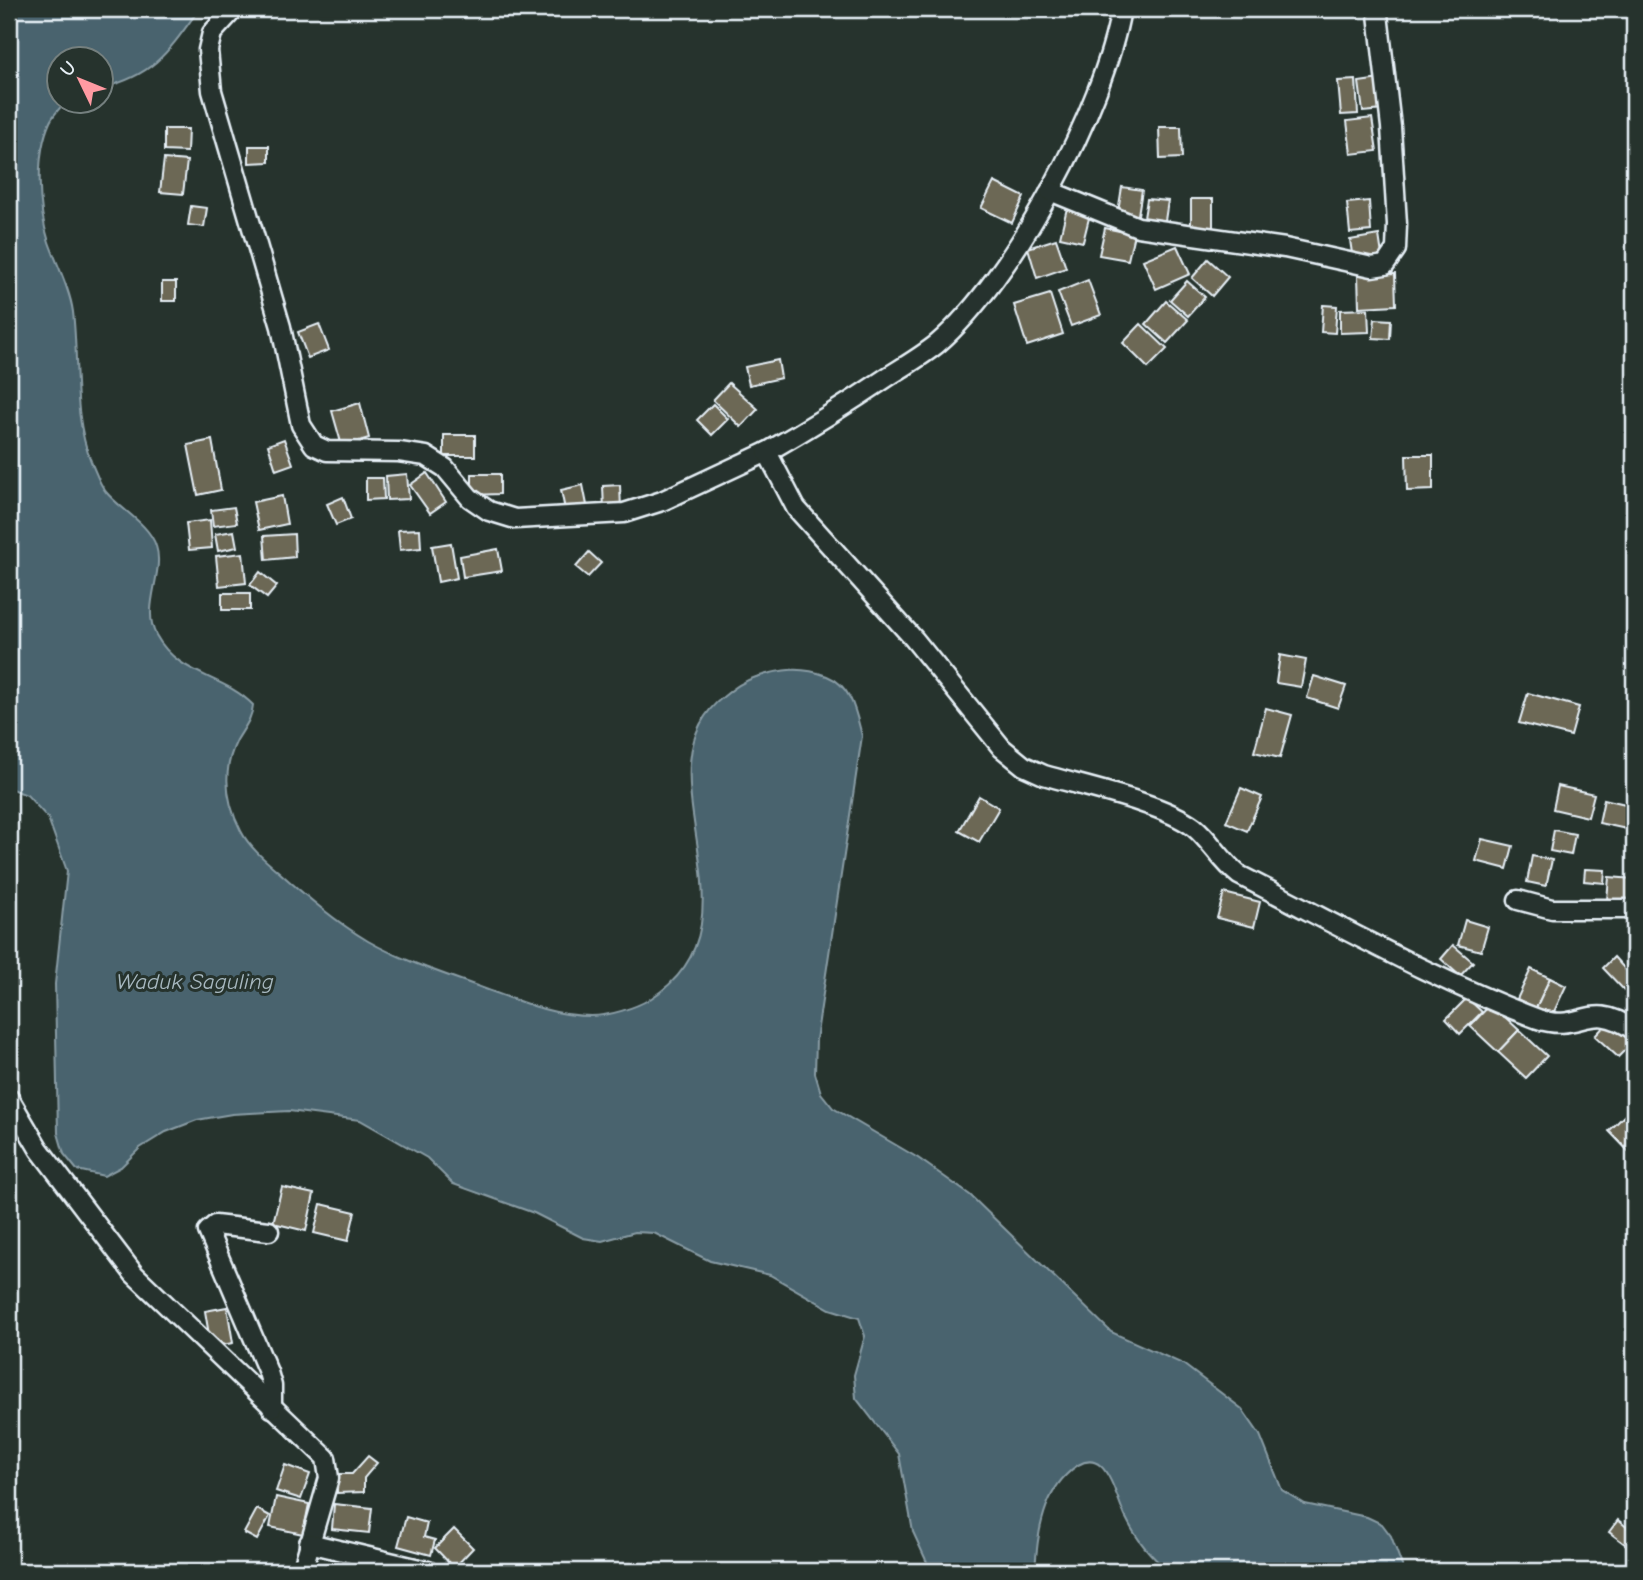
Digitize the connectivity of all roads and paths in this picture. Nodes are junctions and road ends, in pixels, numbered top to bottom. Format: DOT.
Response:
graph roads {
  1 [pos="234,9"];
  2 [pos="1121,9"];
  3 [pos="1378,14"];
  4 [pos="1050,191"];
  5 [pos="767,452"];
  6 [pos="1518,900"];
  7 [pos="1634,909"];
  8 [pos="1634,1030"];
  9 [pos="9,1098"];
  10 [pos="269,1231"];
  11 [pos="272,1408"];
  12 [pos="309,1543"];
  13 [pos="302,1571"];
  14 [pos="428,1571"];
  1 -- 5 [label="street"];
  2 -- 4 [label="street"];
  3 -- 4 [label="street"];
  4 -- 5 [label="street"];
  5 -- 8 [label="street"];
  6 -- 7 [label="street"];
  9 -- 11 [label="street"];
  10 -- 11 [label="street"];
  11 -- 12 [label="street"];
  12 -- 13 [label="street"];
  12 -- 14 [label="street"];
}
